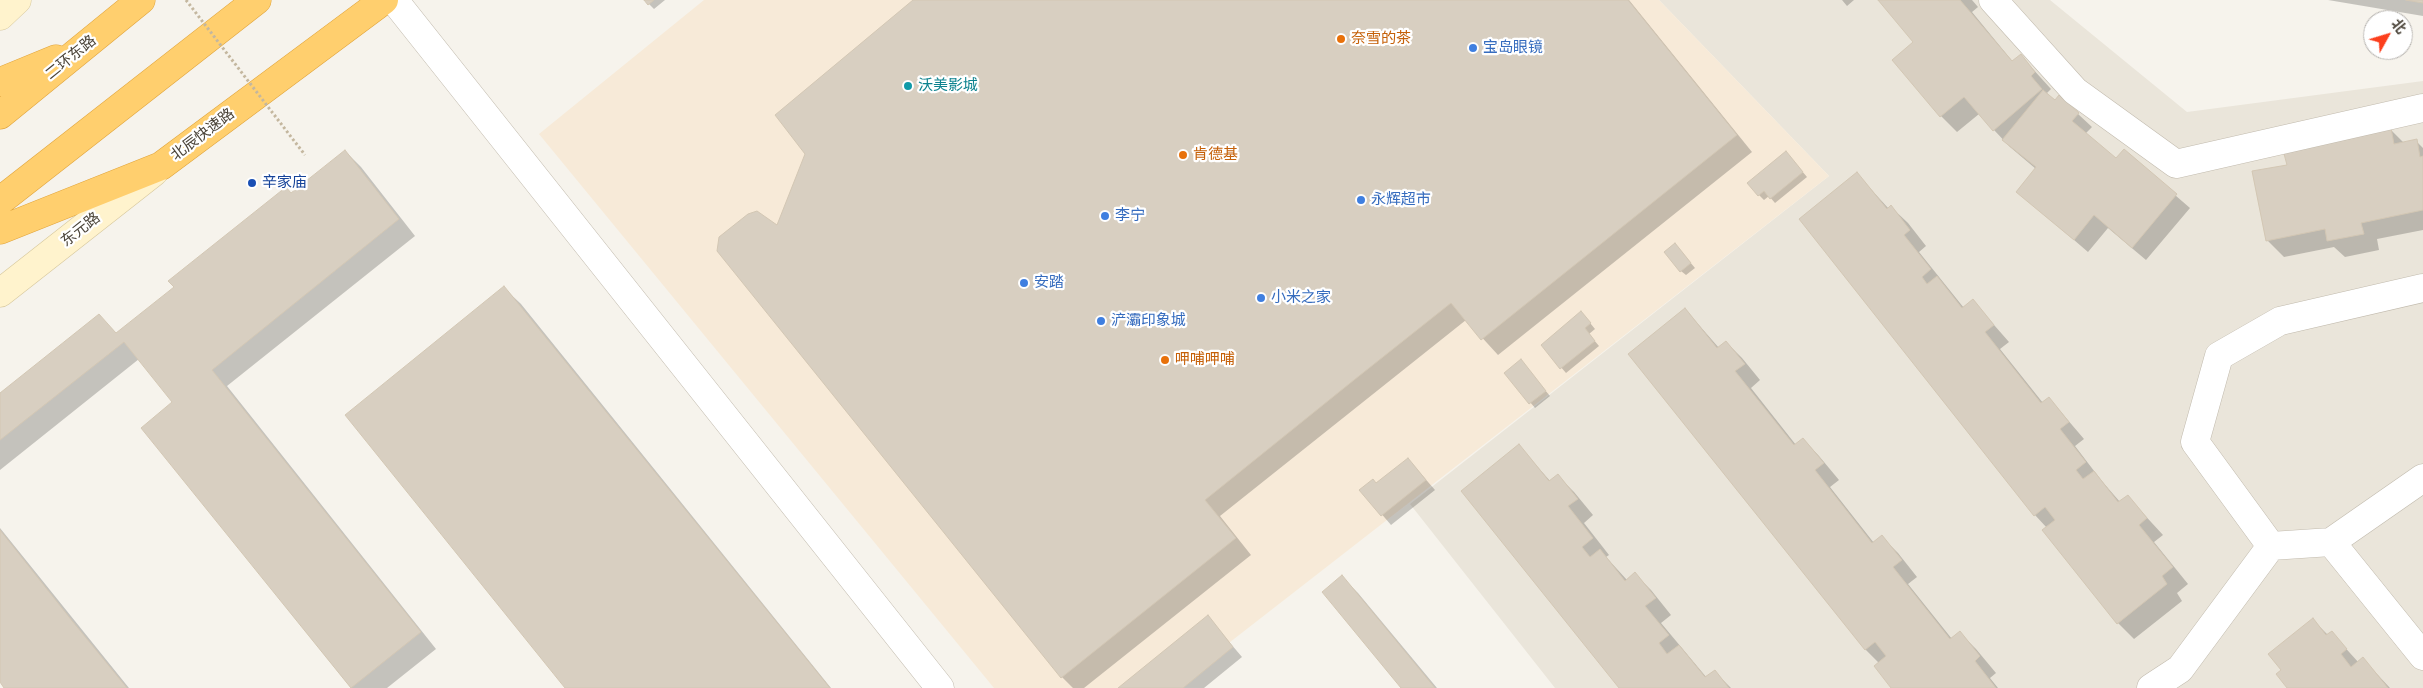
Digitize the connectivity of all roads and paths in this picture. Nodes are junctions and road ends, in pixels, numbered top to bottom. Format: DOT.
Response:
graph roads {
  1 [pos="17,0"];
  2 [pos="141,0"];
  3 [pos="186,0"];
  4 [pos="257,0"];
  5 [pos="384,0"];
  6 [pos="394,0"];
  7 [pos="1993,0"];
  8 [pos="0,16"];
  9 [pos="83,48"];
  10 [pos="0,82"];
  11 [pos="2423,108"];
  12 [pos="0,115"];
  13 [pos="305,155"];
  14 [pos="161,166"];
  15 [pos="0,201"];
  16 [pos="0,230"];
  17 [pos="2423,288"];
  18 [pos="0,293"];
  19 [pos="2423,478"];
  20 [pos="2331,542"];
  21 [pos="2271,546"];
  22 [pos="2423,656"];
  23 [pos="940,688"];
  24 [pos="2151,688"];
  1 -- 8 [label="main road"];
  2 -- 9 [label="highway, 二环东路"];
  3 -- 13 [label="path, bridge"];
  4 -- 15 [label="highway"];
  5 -- 14 [label="highway, 北辰快速路"];
  6 -- 23 [label="street"];
  7 -- 11 [label="street"];
  9 -- 10 [label="highway"];
  9 -- 12 [label="highway, 二环东路"];
  14 -- 16 [label="highway, 北辰快速路"];
  14 -- 18 [label="main road, 东元路"];
  17 -- 21 [label="street"];
  19 -- 20 [label="street"];
  20 -- 21 [label="street"];
  20 -- 22 [label="street"];
  21 -- 24 [label="street"];
}
